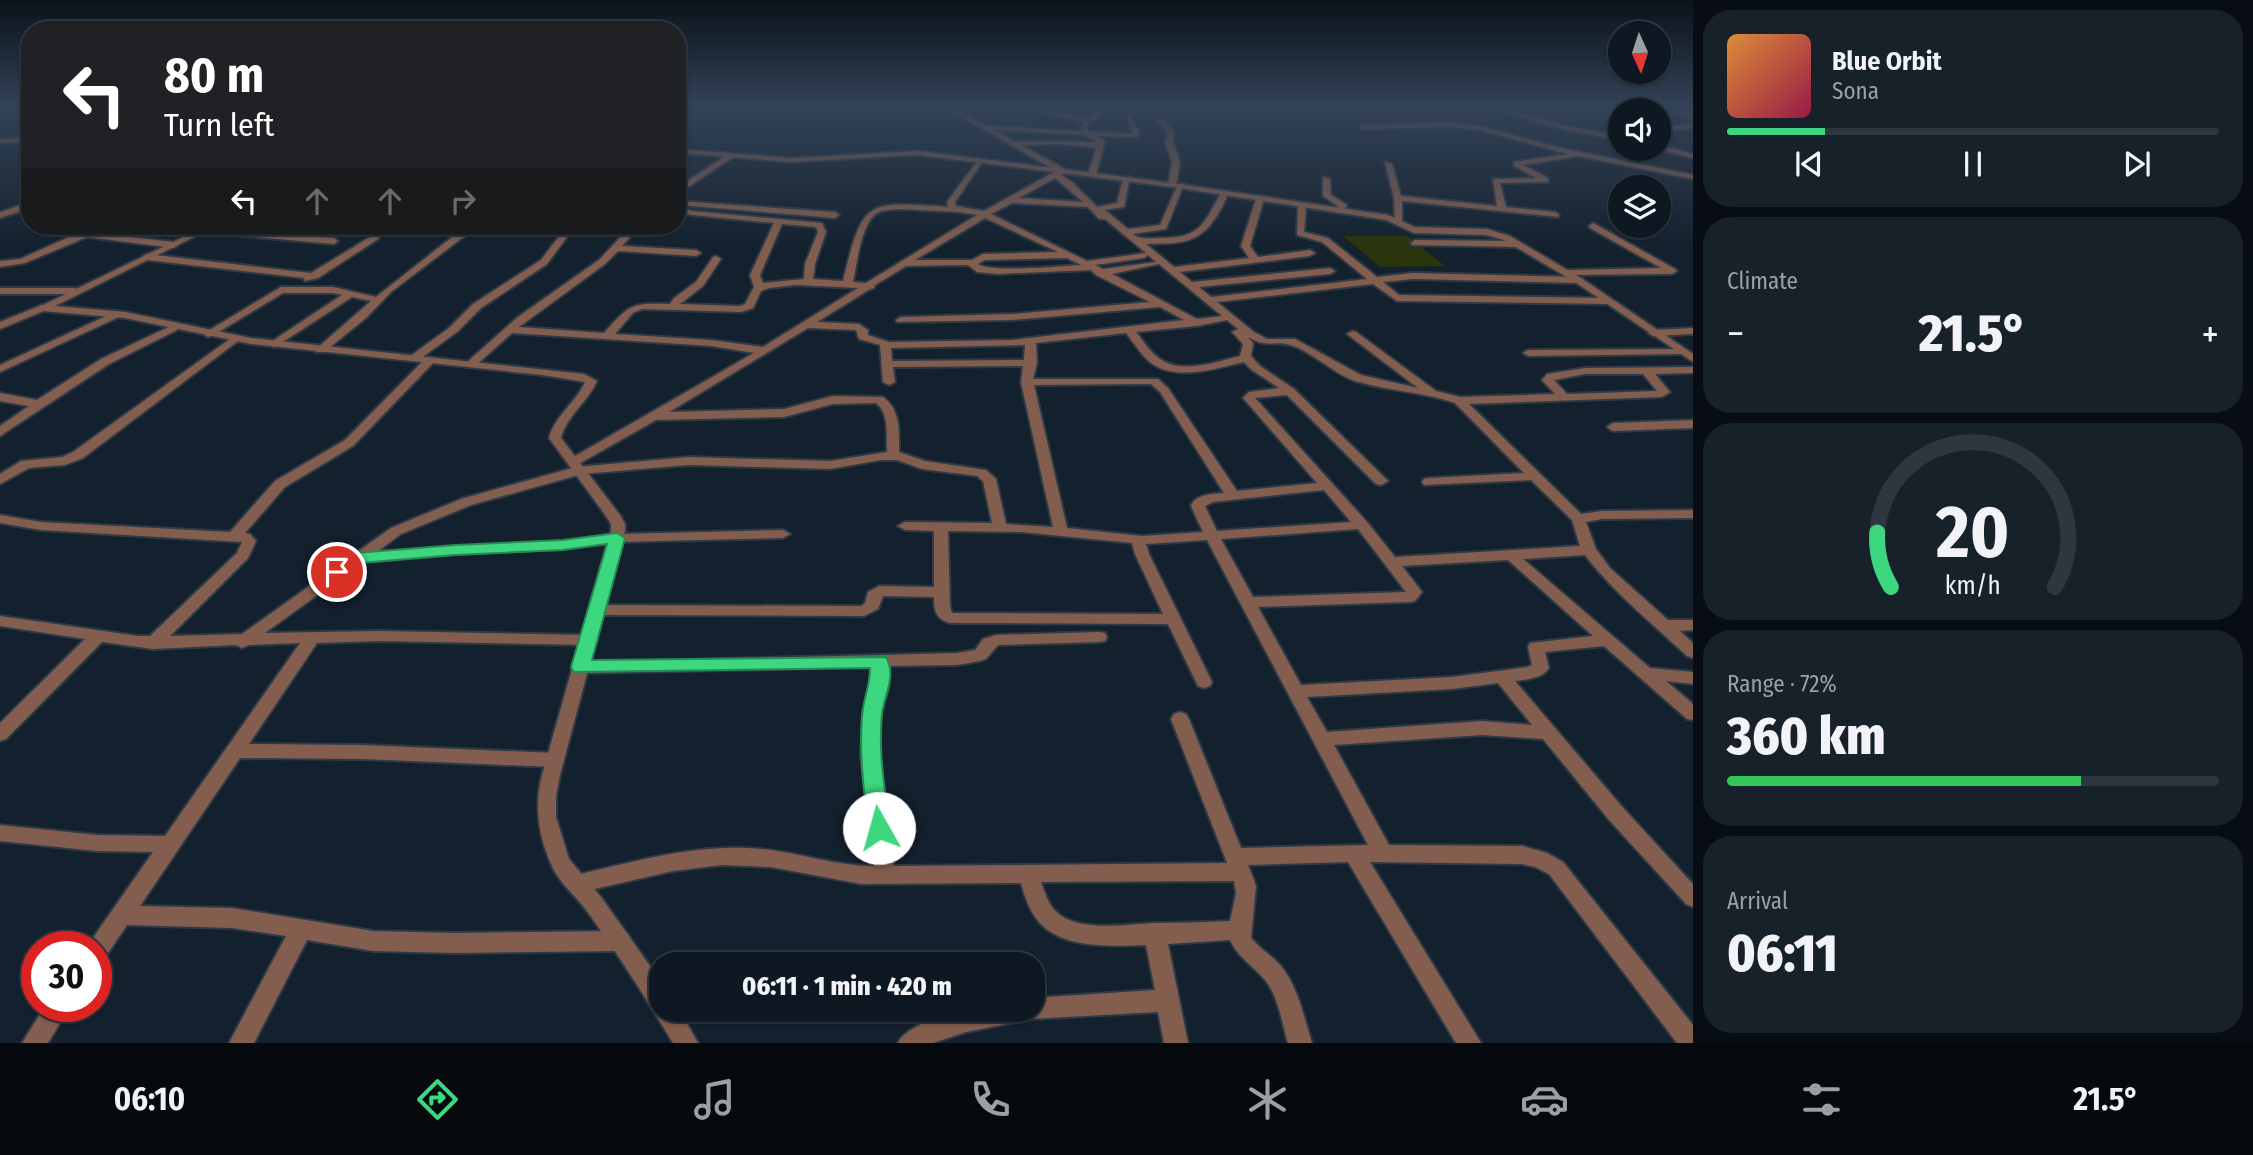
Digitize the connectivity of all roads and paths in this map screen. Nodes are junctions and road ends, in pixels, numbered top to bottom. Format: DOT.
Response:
graph roads {
  1 [pos="706,154"];
  2 [pos="894,154"];
  3 [pos="911,154"];
  4 [pos="1023,154"];
  5 [pos="1029,154"];
  6 [pos="1098,154"];
  7 [pos="1174,154"];
  8 [pos="1580,154"];
  9 [pos="731,156"];
  10 [pos="979,161"];
  11 [pos="1388,164"];
  12 [pos="1056,172"];
  13 [pos="1092,175"];
  14 [pos="1127,179"];
  15 [pos="1326,179"];
  16 [pos="1692,182"];
  17 [pos="686,186"];
  18 [pos="1177,186"];
  19 [pos="1225,193"];
  20 [pos="1398,198"];
  21 [pos="1260,199"];
  22 [pos="1010,200"];
  23 [pos="686,203"];
  24 [pos="1088,205"];
  25 [pos="1302,206"];
  26 [pos="21,208"];
  27 [pos="1502,209"];
  28 [pos="686,210"];
  29 [pos="956,210"];
  30 [pos="1340,211"];
  31 [pos="0,215"];
  32 [pos="835,215"];
  33 [pos="984,215"];
  34 [pos="1555,215"];
  35 [pos="1398,221"];
  36 [pos="779,222"];
  37 [pos="1593,226"];
  38 [pos="1126,232"];
  39 [pos="84,235"];
  40 [pos="94,235"];
  41 [pos="126,235"];
  42 [pos="193,235"];
  43 [pos="275,235"];
  44 [pos="461,235"];
  45 [pos="564,235"];
  46 [pos="628,235"];
  47 [pos="375,237"];
  48 [pos="1310,237"];
  49 [pos="120,238"];
  50 [pos="334,241"];
  51 [pos="1136,241"];
  52 [pos="1415,243"];
  53 [pos="1518,244"];
  54 [pos="174,245"];
  55 [pos="617,248"];
  56 [pos="696,253"];
  57 [pos="1310,253"];
  58 [pos="1069,255"];
  59 [pos="1144,255"];
  60 [pos="147,257"];
  61 [pos="716,259"];
  62 [pos="1256,260"];
  63 [pos="907,263"];
  64 [pos="973,263"];
  65 [pos="0,264"];
  66 [pos="1155,264"];
  67 [pos="1092,268"];
  68 [pos="1172,270"];
  69 [pos="1330,271"];
  70 [pos="1566,273"];
  71 [pos="315,276"];
  72 [pos="1578,280"];
  73 [pos="1375,282"];
  74 [pos="808,283"];
  75 [pos="1345,284"];
  76 [pos="847,285"];
  77 [pos="1190,285"];
  78 [pos="871,286"];
  79 [pos="759,287"];
  80 [pos="288,289"];
  81 [pos="0,291"];
  82 [pos="75,291"];
  83 [pos="352,293"];
  84 [pos="378,300"];
  85 [pos="1208,300"];
  86 [pos="1608,302"];
  87 [pos="1164,304"];
  88 [pos="674,306"];
  89 [pos="42,308"];
  90 [pos="117,314"];
  91 [pos="1222,319"];
  92 [pos="901,320"];
  93 [pos="1197,323"];
  94 [pos="807,325"];
  95 [pos="0,326"];
  96 [pos="173,328"];
  97 [pos="509,330"];
  98 [pos="1129,330"];
  99 [pos="1693,331"];
  100 [pos="1653,333"];
  101 [pos="208,334"];
  102 [pos="1352,334"];
  103 [pos="606,337"];
  104 [pos="234,339"];
  105 [pos="1030,340"];
  106 [pos="275,344"];
  107 [pos="886,345"];
  108 [pos="320,350"];
  109 [pos="765,351"];
  110 [pos="1681,352"];
  111 [pos="1528,353"];
  112 [pos="1246,358"];
  113 [pos="413,359"];
  114 [pos="1693,359"];
  115 [pos="430,360"];
  116 [pos="1031,363"];
  117 [pos="471,364"];
  118 [pos="888,364"];
  119 [pos="0,369"];
  120 [pos="1646,370"];
  121 [pos="1693,370"];
  122 [pos="889,382"];
  123 [pos="1027,382"];
  124 [pos="1290,391"];
  125 [pos="1433,394"];
  126 [pos="0,397"];
  127 [pos="1565,398"];
  128 [pos="1459,401"];
  129 [pos="39,404"];
  130 [pos="655,416"];
  131 [pos="1693,424"];
  132 [pos="1613,427"];
  133 [pos="0,432"];
  134 [pos="893,456"];
  135 [pos="578,466"];
  136 [pos="1533,476"];
  137 [pos="0,480"];
  138 [pos="1381,481"];
  139 [pos="1429,482"];
  140 [pos="1327,486"];
  141 [pos="1233,496"];
  142 [pos="1693,514"];
  143 [pos="0,519"];
  144 [pos="1578,519"];
  145 [pos="1362,525"];
  146 [pos="905,526"];
  147 [pos="941,527"];
  148 [pos="1000,528"];
  149 [pos="1061,532"];
  150 [pos="783,534"];
  151 [pos="1211,534"];
  152 [pos="234,535"];
  153 [pos="617,538"];
  154 [pos="1142,540"];
  155 [pos="1589,550"];
  156 [pos="1515,555"];
  157 [pos="356,558"];
  158 [pos="1391,562"];
  159 [pos="942,592"];
  160 [pos="1248,602"];
  161 [pos="598,610"];
  162 [pos="1174,619"];
  163 [pos="0,621"];
  164 [pos="1693,625"];
  165 [pos="1663,626"];
  166 [pos="97,637"];
  167 [pos="313,637"];
  168 [pos="1099,637"];
  169 [pos="589,640"];
  170 [pos="1606,640"];
  171 [pos="242,642"];
  172 [pos="153,643"];
  173 [pos="1693,652"];
  174 [pos="879,661"];
  175 [pos="581,667"];
  176 [pos="1644,673"];
  177 [pos="1501,676"];
  178 [pos="1693,678"];
  179 [pos="1204,682"];
  180 [pos="1297,691"];
  181 [pos="1693,714"];
  182 [pos="1180,719"];
  183 [pos="1549,733"];
  184 [pos="0,734"];
  185 [pos="1322,739"];
  186 [pos="236,751"];
  187 [pos="555,760"];
  188 [pos="0,833"];
  189 [pos="171,844"];
  190 [pos="1382,853"];
  191 [pos="1354,854"];
  192 [pos="1238,864"];
  193 [pos="1029,874"];
  194 [pos="885,875"];
  195 [pos="577,884"];
  196 [pos="1693,898"];
  197 [pos="122,915"];
  198 [pos="301,930"];
  199 [pos="1239,930"];
  200 [pos="111,931"];
  201 [pos="1156,933"];
  202 [pos="620,941"];
  203 [pos="649,984"];
  204 [pos="1168,1000"];
  205 [pos="1045,1008"];
  206 [pos="48,1022"];
  207 [pos="673,1022"];
  208 [pos="955,1022"];
  209 [pos="34,1043"];
  210 [pos="241,1043"];
  211 [pos="686,1043"];
  212 [pos="910,1043"];
  213 [pos="1176,1043"];
  214 [pos="1300,1043"];
  215 [pos="1469,1043"];
  216 [pos="1692,1043"];
  1 -- 9 [label="street"];
  2 -- 9 [label="street"];
  3 -- 10 [label="street"];
  4 -- 12 [label="street"];
  5 -- 12 [label="street"];
  6 -- 13 [label="street"];
  7 -- 18 [label="street"];
  8 -- 16 [label="street"];
  8 -- 27 [label="street"];
  9 -- 17 [label="street"];
  10 -- 12 [label="street"];
  10 -- 29 [label="street"];
  11 -- 20 [label="street"];
  12 -- 13 [label="street"];
  12 -- 22 [label="street"];
  12 -- 24 [label="street"];
  13 -- 14 [label="street"];
  14 -- 18 [label="street"];
  14 -- 38 [label="street"];
  15 -- 30 [label="street"];
  18 -- 19 [label="street"];
  18 -- 38 [label="street"];
  19 -- 21 [label="street"];
  19 -- 51 [label="street"];
  20 -- 27 [label="street"];
  20 -- 35 [label="street"];
  21 -- 25 [label="street"];
  21 -- 62 [label="street"];
  22 -- 24 [label="street"];
  22 -- 33 [label="street"];
  23 -- 32 [label="street"];
  24 -- 59 [label="street"];
  25 -- 30 [label="street"];
  25 -- 48 [label="street"];
  26 -- 31 [label="street"];
  27 -- 34 [label="street"];
  28 -- 36 [label="street"];
  29 -- 33 [label="street"];
  29 -- 76 [label="street"];
  30 -- 35 [label="street"];
  33 -- 58 [label="street"];
  33 -- 63 [label="street"];
  35 -- 53 [label="street"];
  36 -- 74 [label="street"];
  36 -- 79 [label="street"];
  37 -- 70 [label="street"];
  38 -- 51 [label="street"];
  39 -- 65 [label="street"];
  40 -- 49 [label="street"];
  41 -- 49 [label="street"];
  42 -- 54 [label="street"];
  43 -- 50 [label="street"];
  44 -- 84 [label="street"];
  45 -- 113 [label="street"];
  46 -- 55 [label="street"];
  47 -- 71 [label="street"];
  48 -- 57 [label="street"];
  48 -- 73 [label="street"];
  49 -- 54 [label="street"];
  51 -- 68 [label="street"];
  52 -- 53 [label="street"];
  53 -- 70 [label="street"];
  54 -- 60 [label="street"];
  55 -- 56 [label="street"];
  55 -- 97 [label="street"];
  57 -- 62 [label="street"];
  57 -- 69 [label="street"];
  58 -- 64 [label="street"];
  58 -- 67 [label="street"];
  59 -- 66 [label="street"];
  59 -- 67 [label="street"];
  60 -- 71 [label="street"];
  60 -- 82 [label="street"];
  61 -- 88 [label="street"];
  62 -- 68 [label="street"];
  63 -- 64 [label="street"];
  63 -- 78 [label="street"];
  64 -- 67 [label="street"];
  66 -- 67 [label="street"];
  66 -- 91 [label="street"];
  67 -- 87 [label="street"];
  68 -- 77 [label="street"];
  69 -- 75 [label="street"];
  69 -- 77 [label="street"];
  70 -- 72 [label="street"];
  71 -- 80 [label="street"];
  72 -- 73 [label="street"];
  72 -- 86 [label="street"];
  73 -- 75 [label="street"];
  73 -- 86 [label="street"];
  74 -- 76 [label="street"];
  74 -- 79 [label="street"];
  75 -- 85 [label="street"];
  76 -- 78 [label="street"];
  77 -- 85 [label="street"];
  78 -- 94 [label="street"];
  79 -- 88 [label="street"];
  80 -- 83 [label="street"];
  80 -- 101 [label="street"];
  81 -- 82 [label="street"];
  82 -- 89 [label="street"];
  83 -- 84 [label="street"];
  83 -- 106 [label="street"];
  84 -- 108 [label="street"];
  85 -- 125 [label="street"];
  86 -- 100 [label="street"];
  87 -- 92 [label="street"];
  87 -- 93 [label="street"];
  88 -- 103 [label="street"];
  89 -- 90 [label="street"];
  89 -- 95 [label="street"];
  90 -- 96 [label="street"];
  90 -- 119 [label="street"];
  91 -- 93 [label="street"];
  91 -- 112 [label="street"];
  93 -- 98 [label="street"];
  94 -- 107 [label="street"];
  94 -- 109 [label="street"];
  96 -- 101 [label="street"];
  96 -- 129 [label="street"];
  97 -- 103 [label="street"];
  97 -- 117 [label="street"];
  98 -- 105 [label="street"];
  98 -- 112 [label="street"];
  99 -- 100 [label="street"];
  100 -- 110 [label="street"];
  101 -- 104 [label="street"];
  102 -- 125 [label="street"];
  103 -- 109 [label="street"];
  104 -- 106 [label="street"];
  104 -- 137 [label="street"];
  105 -- 107 [label="street"];
  105 -- 116 [label="street"];
  106 -- 108 [label="street"];
  107 -- 118 [label="street"];
  108 -- 113 [label="street"];
  109 -- 130 [label="street"];
  110 -- 111 [label="street"];
  110 -- 114 [label="street"];
  112 -- 124 [label="street"];
  113 -- 115 [label="street"];
  115 -- 117 [label="street"];
  115 -- 152 [label="street"];
  116 -- 118 [label="street"];
  116 -- 123 [label="street"];
  117 -- 135 [label="street"];
  118 -- 122 [label="street"];
  120 -- 121 [label="street"];
  120 -- 127 [label="street"];
  120 -- 127 [label="street"];
  123 -- 141 [label="street"];
  123 -- 149 [label="street"];
  124 -- 138 [label="street"];
  124 -- 140 [label="street"];
  125 -- 128 [label="street"];
  126 -- 129 [label="street"];
  127 -- 128 [label="street"];
  128 -- 136 [label="street"];
  129 -- 133 [label="street"];
  130 -- 134 [label="street"];
  130 -- 135 [label="street"];
  131 -- 132 [label="street"];
  134 -- 135 [label="street"];
  134 -- 148 [label="street"];
  135 -- 153 [label="street"];
  135 -- 157 [label="street"];
  136 -- 139 [label="street"];
  136 -- 144 [label="street"];
  140 -- 141 [label="street"];
  140 -- 145 [label="street"];
  141 -- 151 [label="street"];
  142 -- 144 [label="street"];
  143 -- 152 [label="street"];
  144 -- 155 [label="street"];
  145 -- 151 [label="street"];
  145 -- 158 [label="street"];
  146 -- 147 [label="street"];
  147 -- 148 [label="street"];
  147 -- 159 [label="street"];
  148 -- 149 [label="street"];
  149 -- 154 [label="street"];
  150 -- 153 [label="street"];
  151 -- 154 [label="street"];
  151 -- 160 [label="street"];
  152 -- 172 [label="street"];
  153 -- 157 [label="street"];
  153 -- 161 [label="street"];
  154 -- 162 [label="street"];
  155 -- 156 [label="street"];
  155 -- 165 [label="street"];
  156 -- 158 [label="street"];
  156 -- 170 [label="street"];
  157 -- 171 [label="street"];
  158 -- 160 [label="street"];
  159 -- 161 [label="street"];
  159 -- 162 [label="street"];
  160 -- 180 [label="street"];
  161 -- 169 [label="street"];
  162 -- 179 [label="street"];
  163 -- 166 [label="street"];
  164 -- 165 [label="street"];
  165 -- 173 [label="street"];
  166 -- 172 [label="street"];
  166 -- 184 [label="street"];
  167 -- 169 [label="street"];
  167 -- 171 [label="street"];
  167 -- 186 [label="street"];
  168 -- 174 [label="street"];
  169 -- 175 [label="street"];
  170 -- 176 [label="street"];
  170 -- 177 [label="street"];
  171 -- 172 [label="street"];
  174 -- 175 [label="street"];
  174 -- 194 [label="street"];
  175 -- 187 [label="street"];
  176 -- 178 [label="street"];
  176 -- 181 [label="street"];
  177 -- 180 [label="street"];
  177 -- 183 [label="street"];
  180 -- 185 [label="street"];
  182 -- 192 [label="street"];
  183 -- 185 [label="street"];
  183 -- 196 [label="street"];
  185 -- 190 [label="street"];
  186 -- 187 [label="street"];
  186 -- 189 [label="street"];
  187 -- 195 [label="street"];
  188 -- 189 [label="street"];
  189 -- 197 [label="street"];
  190 -- 191 [label="street"];
  190 -- 216 [label="street"];
  191 -- 192 [label="street"];
  191 -- 215 [label="street"];
  192 -- 193 [label="street"];
  192 -- 199 [label="street"];
  193 -- 194 [label="street"];
  193 -- 201 [label="street"];
  194 -- 195 [label="street"];
  195 -- 202 [label="street"];
  197 -- 198 [label="street"];
  197 -- 200 [label="street"];
  198 -- 202 [label="street"];
  198 -- 210 [label="street"];
  199 -- 201 [label="street"];
  199 -- 214 [label="street"];
  201 -- 204 [label="street"];
  202 -- 203 [label="street"];
  204 -- 205 [label="street"];
  204 -- 213 [label="street"];
  206 -- 209 [label="street"];
  207 -- 211 [label="street"];
  208 -- 212 [label="street"];
}
